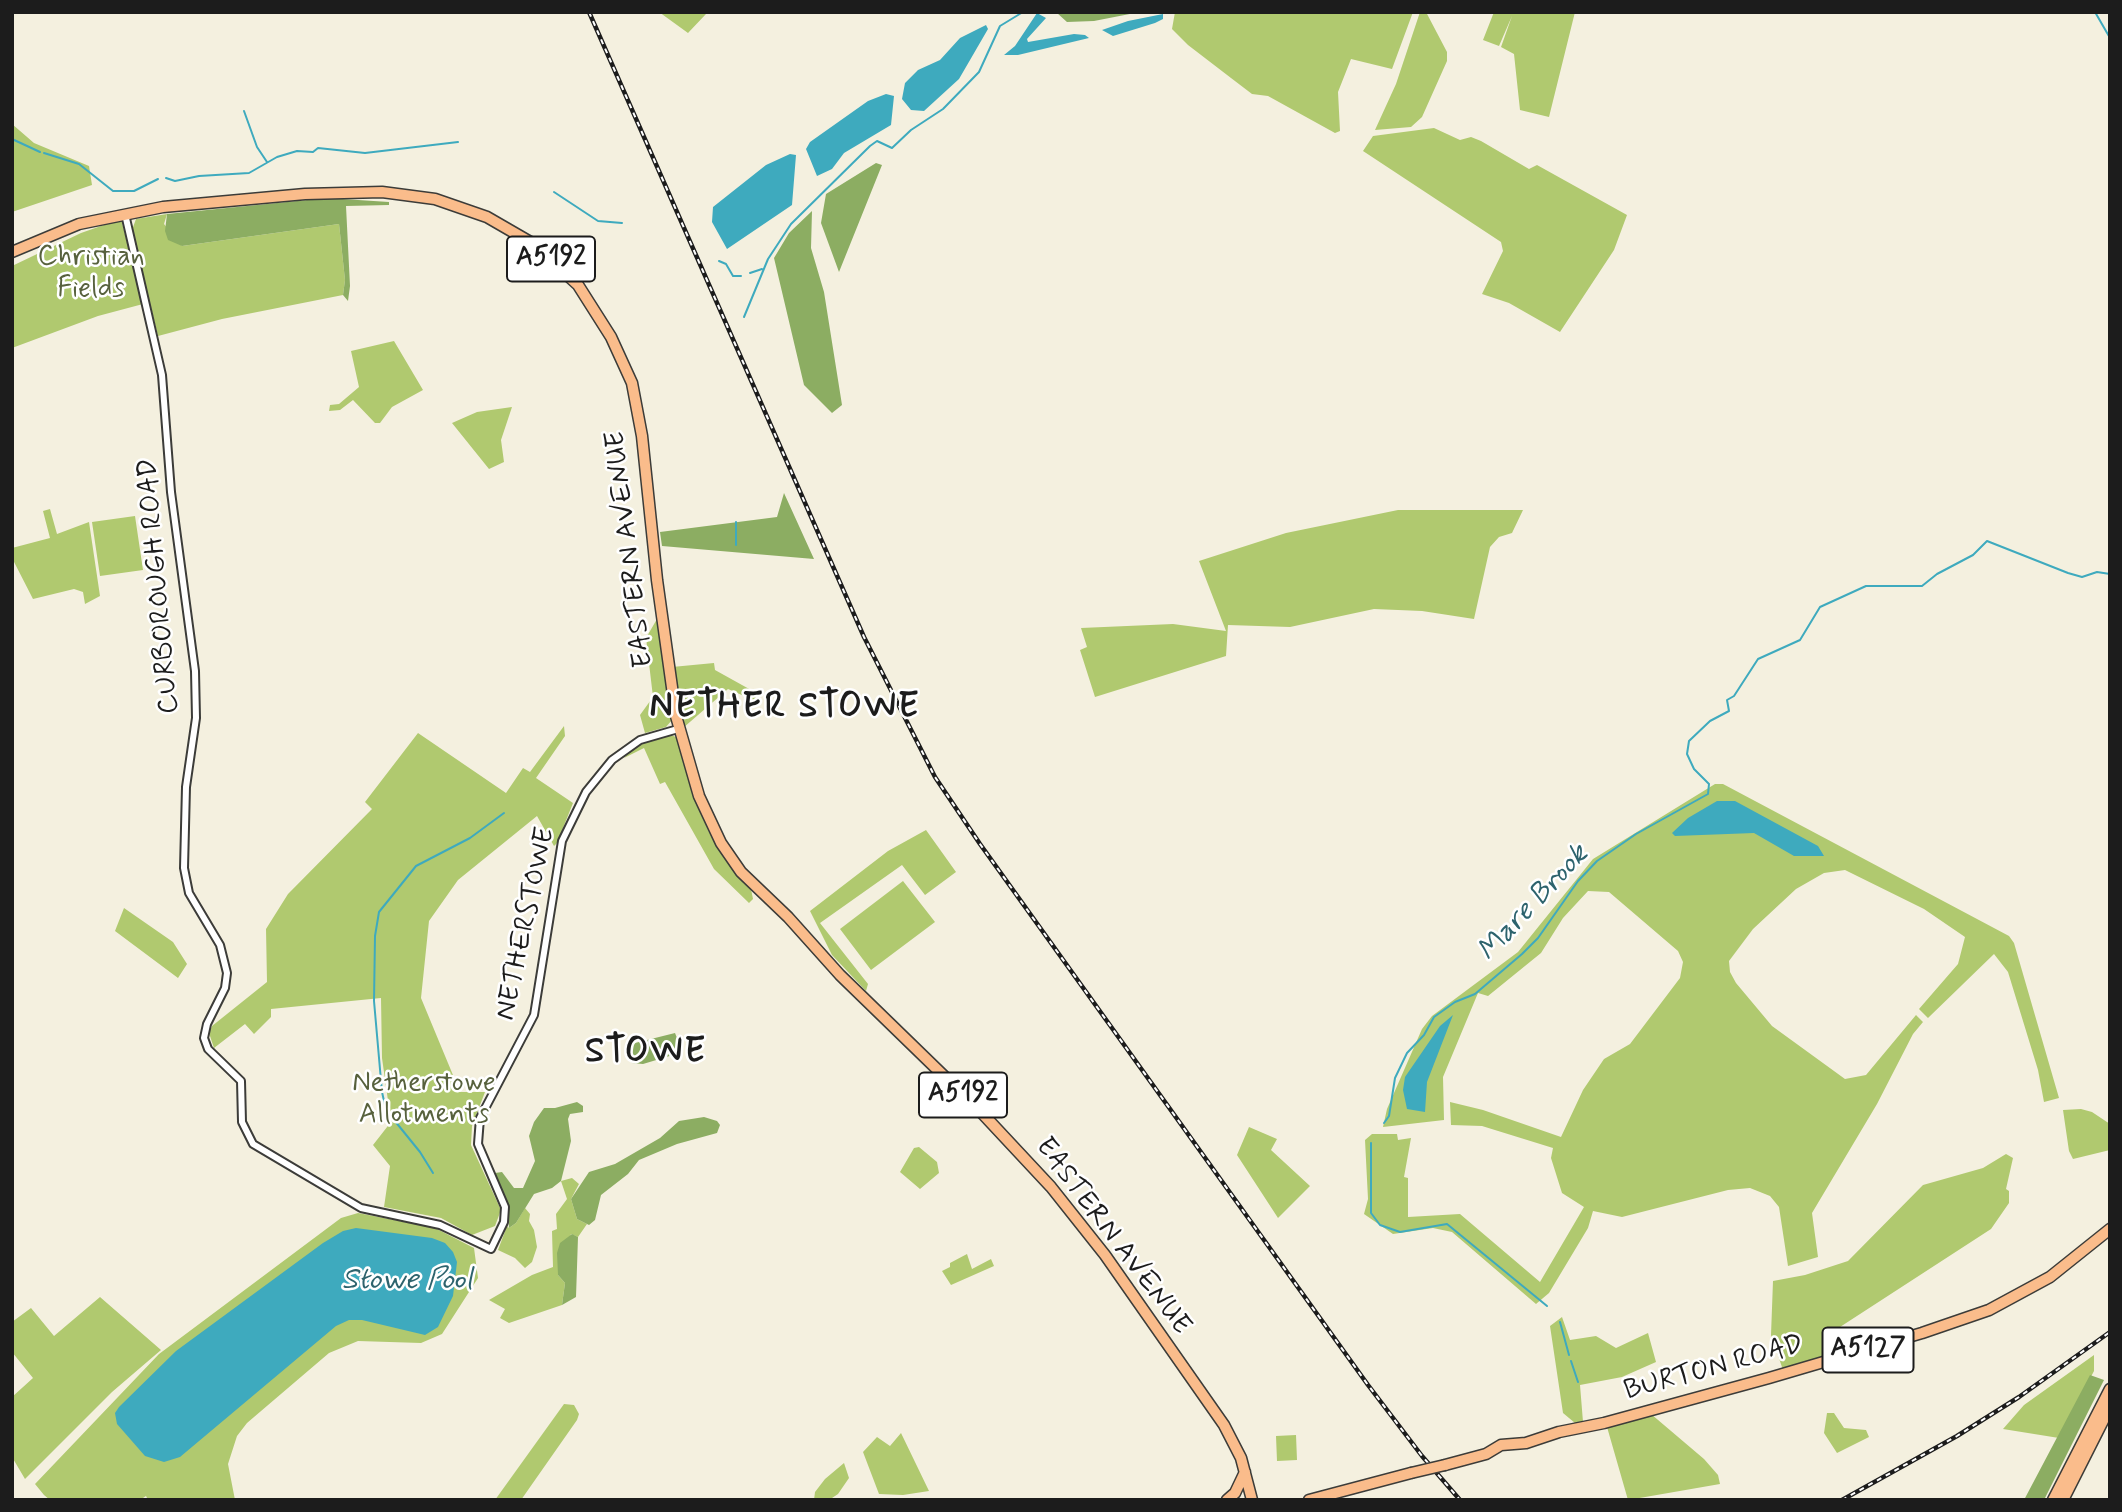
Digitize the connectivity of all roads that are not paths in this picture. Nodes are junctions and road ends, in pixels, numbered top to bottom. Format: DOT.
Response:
graph roads {
  1 [pos="125,214"];
  2 [pos="12,252"];
  3 [pos="678,729"];
  4 [pos="2110,1229"];
  5 [pos="491,1249"];
  6 [pos="2110,1389"];
  7 [pos="2110,1407"];
  8 [pos="1246,1471"];
  9 [pos="1231,1496"];
  10 [pos="1251,1498"];
  11 [pos="1310,1500"];
  12 [pos="2053,1500"];
  13 [pos="2064,1500"];
  1 -- 2 [label="highway, EASTERN AVENUE / A5192"];
  1 -- 3 [label="highway, EASTERN AVENUE / A5192"];
  1 -- 5 [label="street, CURBOROUGH ROAD"];
  3 -- 5 [label="street, NETHERSTOWE"];
  3 -- 8 [label="highway, EASTERN AVENUE / A5192"];
  4 -- 11 [label="highway, BURTON ROAD / A5127, bridge"];
  6 -- 12 [label="highway"];
  7 -- 13 [label="highway"];
  8 -- 9 [label="highway"];
  8 -- 10 [label="highway, EASTERN AVENUE / A5192"];
  9 -- 10 [label="highway"];
}
